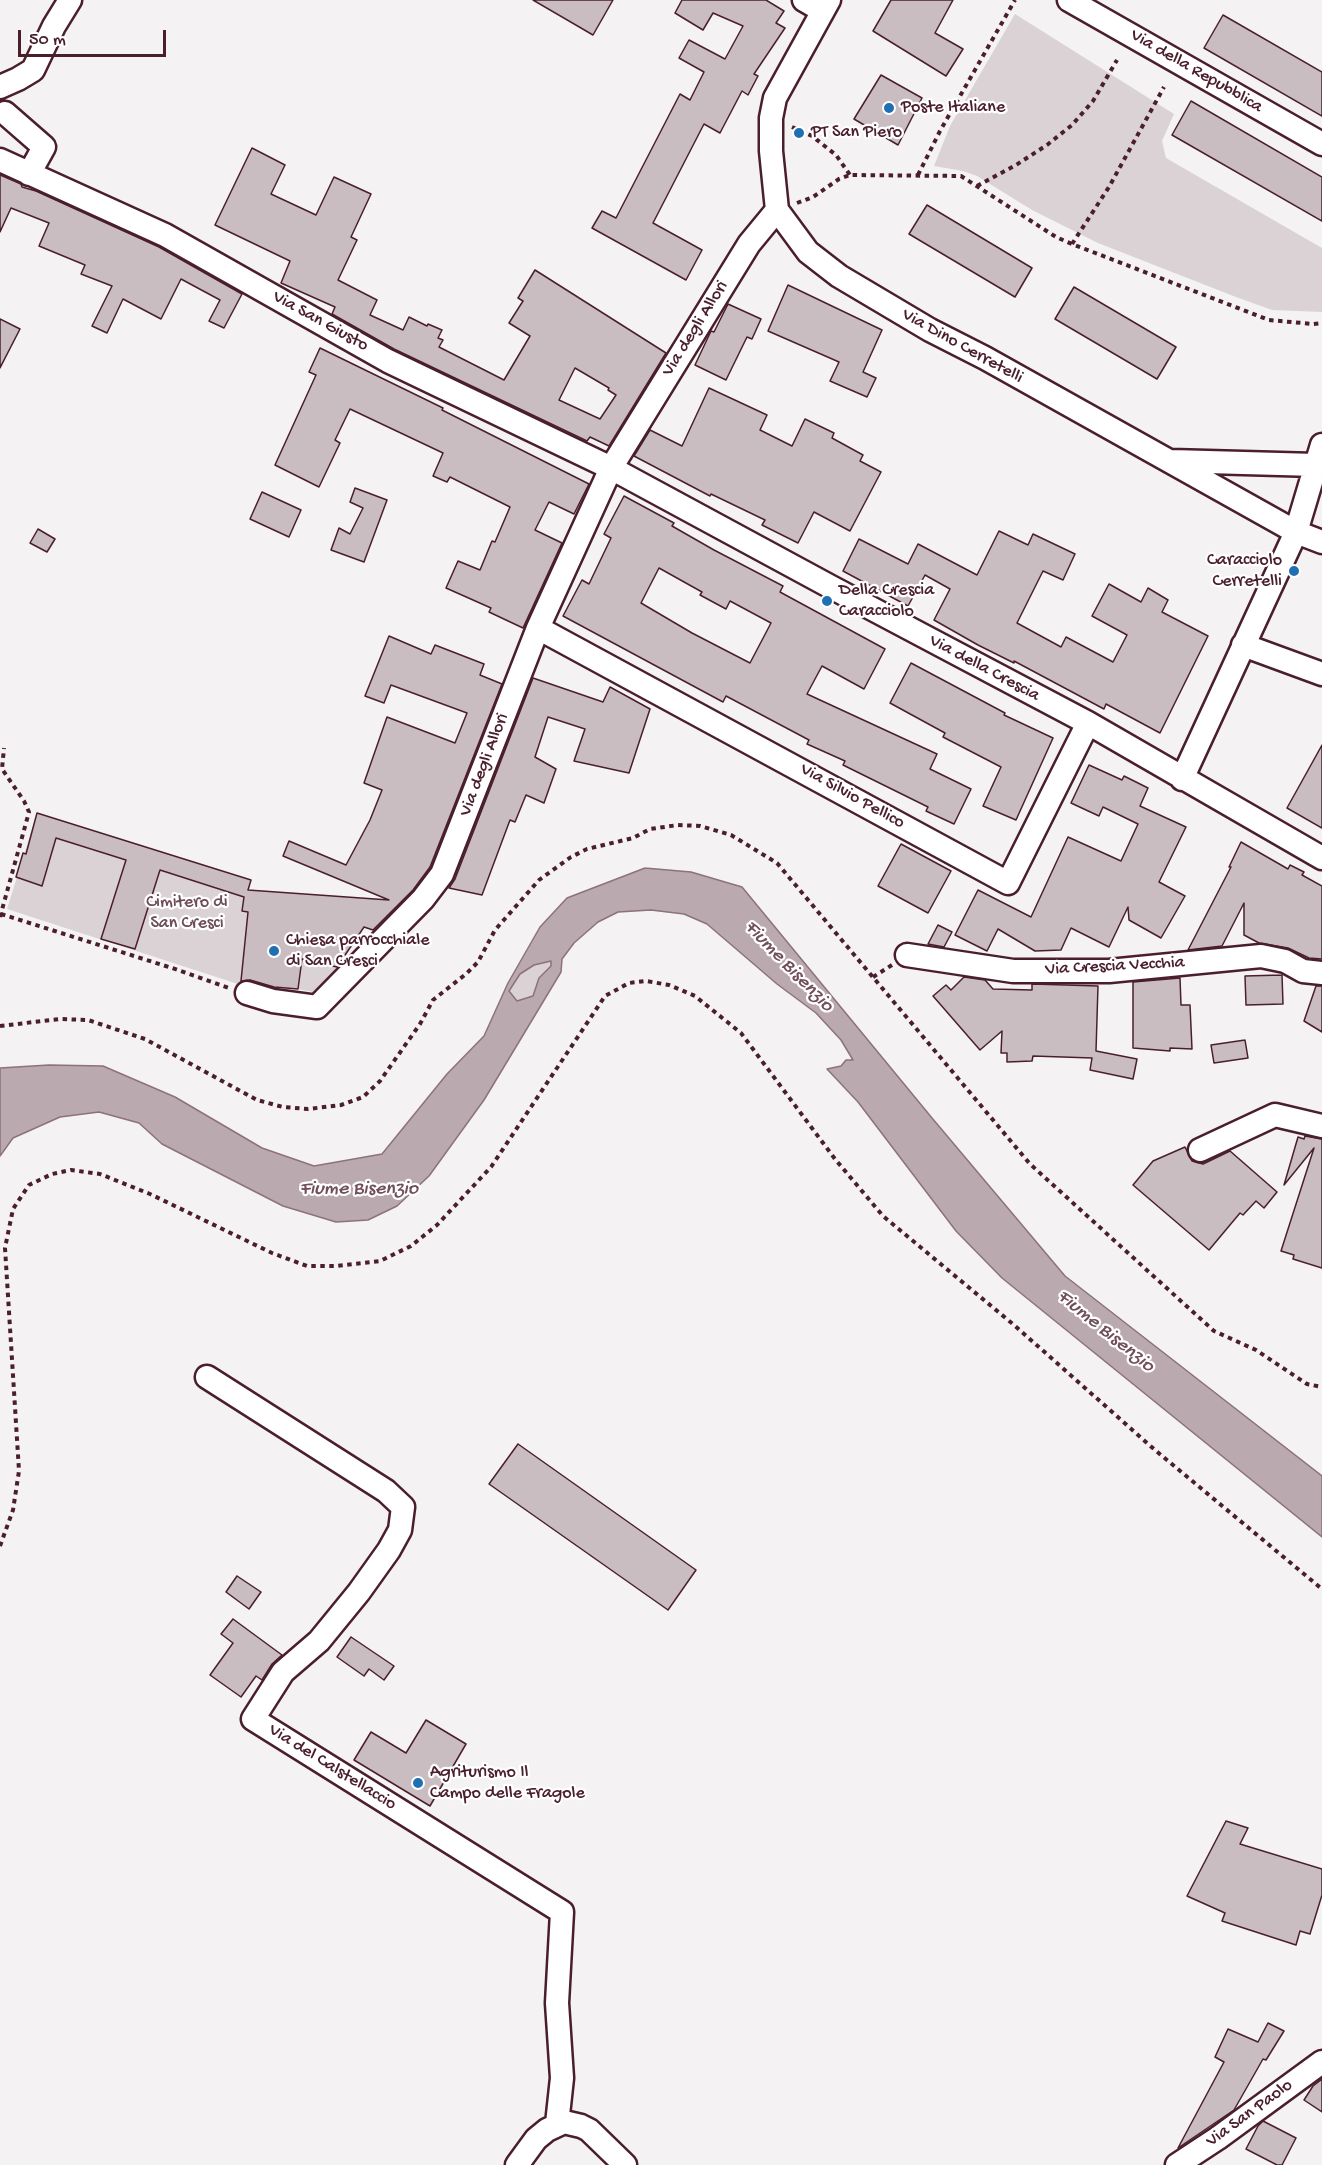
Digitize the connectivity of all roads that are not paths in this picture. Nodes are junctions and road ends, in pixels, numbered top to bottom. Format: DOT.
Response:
graph roads {
  1 [pos="70,0"];
  2 [pos="1069,0"];
  3 [pos="819,4"];
  4 [pos="0,87"];
  5 [pos="3,111"];
  6 [pos="0,135"];
  7 [pos="1322,144"];
  8 [pos="0,160"];
  9 [pos="29,174"];
  10 [pos="777,210"];
  11 [pos="1167,460"];
  12 [pos="1320,460"];
  13 [pos="612,468"];
  14 [pos="1296,532"];
  15 [pos="1322,542"];
  16 [pos="538,628"];
  17 [pos="1243,645"];
  18 [pos="1322,674"];
  19 [pos="1088,723"];
  20 [pos="1182,779"];
  21 [pos="1322,858"];
  22 [pos="907,955"];
  23 [pos="1322,973"];
  24 [pos="247,993"];
  25 [pos="1322,1126"];
  26 [pos="1200,1150"];
  27 [pos="207,1377"];
  28 [pos="1322,2062"];
  29 [pos="557,2124"];
  30 [pos="517,2165"];
  31 [pos="625,2165"];
  32 [pos="1177,2165"];
  1 -- 4 [label="street"];
  2 -- 7 [label="street, Via della Repubblica"];
  3 -- 10 [label="street"];
  5 -- 6 [label="street"];
  5 -- 9 [label="street"];
  8 -- 9 [label="street, Via San Giusto"];
  9 -- 13 [label="street, Via San Giusto"];
  10 -- 11 [label="street, Via Dino Cerretelli"];
  10 -- 13 [label="street, Via degli Allori"];
  11 -- 12 [label="street, Via Dino Cerretelli"];
  11 -- 14 [label="street, Via Dino Cerretelli"];
  12 -- 14 [label="street"];
  13 -- 16 [label="street, Via degli Allori"];
  13 -- 19 [label="street, Via della Crescia"];
  14 -- 15 [label="street, Via Dino Cerretelli"];
  14 -- 17 [label="street"];
  16 -- 19 [label="street, Via Silvio Pellico"];
  16 -- 24 [label="street, Via degli Allori"];
  17 -- 18 [label="street"];
  17 -- 20 [label="street"];
  19 -- 20 [label="street, Via della Crescia"];
  20 -- 21 [label="street, Via della Crescia"];
  22 -- 23 [label="street, Via Crescia Vecchia"];
  25 -- 26 [label="street"];
  27 -- 29 [label="street, Via del Calstellaccio"];
  28 -- 32 [label="street, Via San Paolo"];
  29 -- 30 [label="street"];
  29 -- 31 [label="street"];
}
